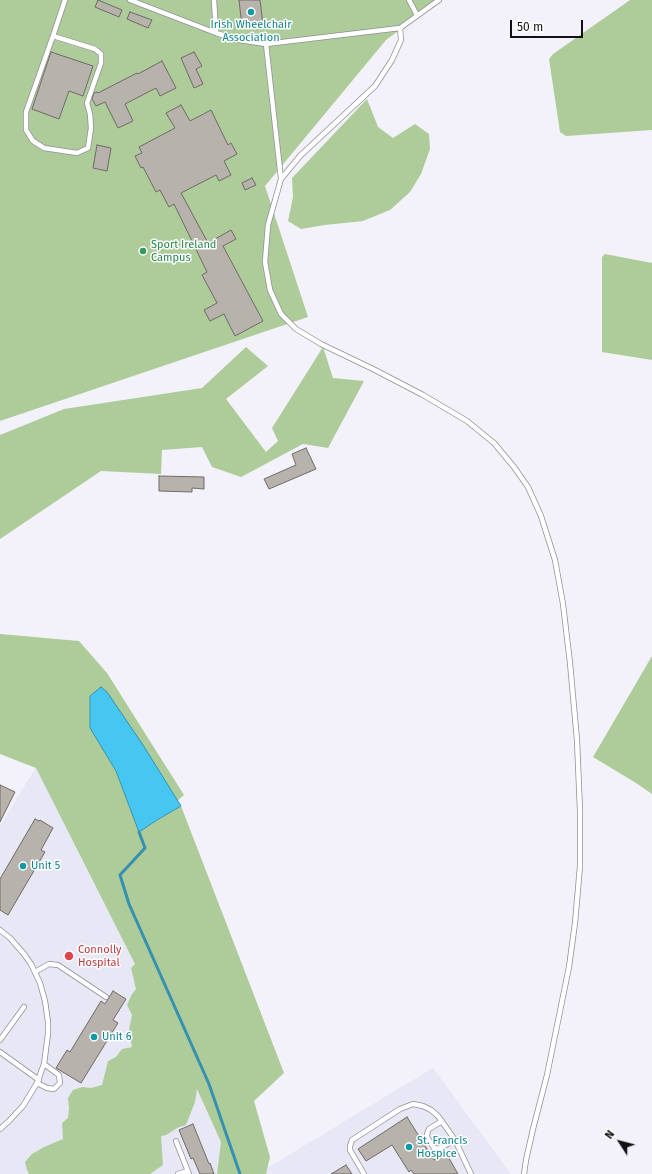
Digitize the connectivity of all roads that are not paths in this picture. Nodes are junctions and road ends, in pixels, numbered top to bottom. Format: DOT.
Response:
graph roads {
  1 [pos="65,0"];
  2 [pos="130,0"];
  3 [pos="214,0"];
  4 [pos="409,0"];
  5 [pos="439,0"];
  6 [pos="417,15"];
  7 [pos="400,28"];
  8 [pos="216,33"];
  9 [pos="53,36"];
  10 [pos="266,44"];
  11 [pos="281,179"];
  12 [pos="0,930"];
  13 [pos="35,972"];
  14 [pos="106,997"];
  15 [pos="24,1007"];
  16 [pos="0,1040"];
  17 [pos="0,1052"];
  18 [pos="44,1064"];
  19 [pos="38,1082"];
  20 [pos="442,1121"];
  21 [pos="0,1129"];
  22 [pos="455,1140"];
  23 [pos="176,1141"];
  24 [pos="189,1172"];
  25 [pos="178,1174"];
  26 [pos="364,1174"];
  27 [pos="472,1174"];
  28 [pos="524,1174"];
  1 -- 9 [label="lane"];
  2 -- 8 [label="lane"];
  3 -- 8 [label="lane"];
  4 -- 6 [label="lane"];
  5 -- 6 [label="lane"];
  6 -- 7 [label="lane"];
  7 -- 10 [label="lane"];
  7 -- 11 [label="lane"];
  8 -- 10 [label="lane"];
  9 -- 9 [label="lane"];
  10 -- 11 [label="lane"];
  11 -- 28 [label="lane"];
  12 -- 13 [label="lane"];
  13 -- 14 [label="lane"];
  13 -- 18 [label="lane"];
  15 -- 16 [label="lane"];
  17 -- 19 [label="lane"];
  18 -- 19 [label="lane"];
  18 -- 19 [label="lane"];
  19 -- 21 [label="lane"];
  20 -- 22 [label="lane"];
  20 -- 22 [label="lane"];
  20 -- 26 [label="lane"];
  22 -- 27 [label="lane"];
  23 -- 24 [label="lane"];
  24 -- 25 [label="lane"];
}
